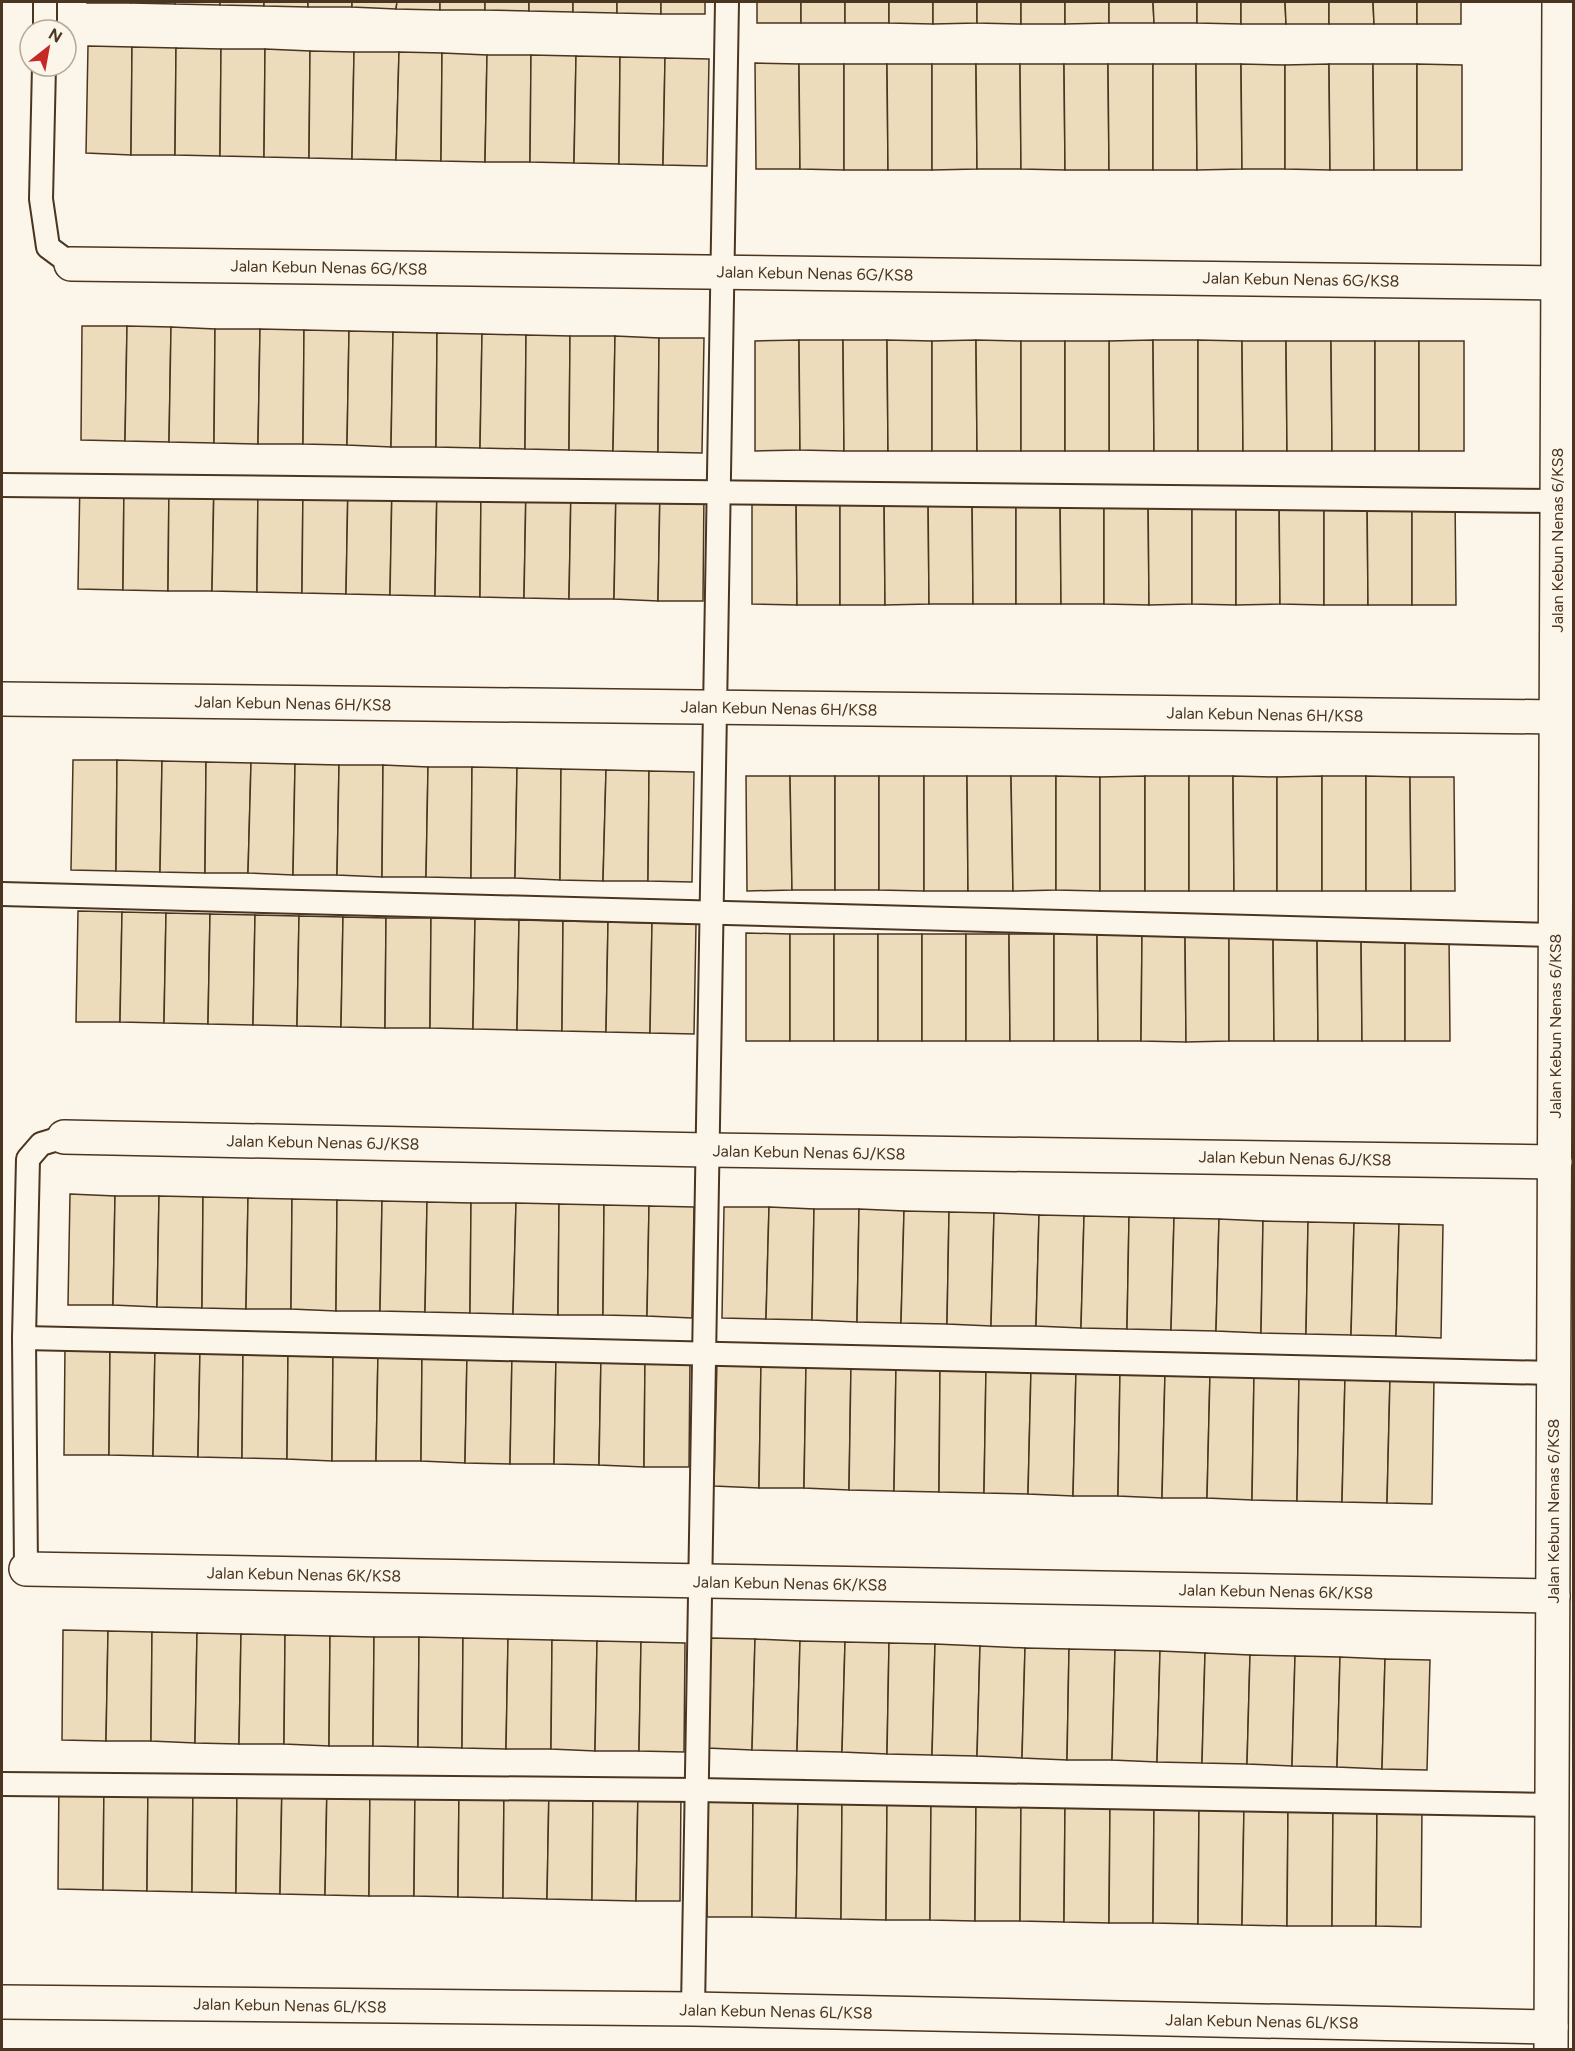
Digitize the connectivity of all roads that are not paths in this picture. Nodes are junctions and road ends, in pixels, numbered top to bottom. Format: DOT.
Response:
graph roads {
  1 [pos="45,2"];
  2 [pos="727,2"];
  3 [pos="1559,2"];
  4 [pos="45,18"];
  5 [pos="44,78"];
  6 [pos="71,264"];
  7 [pos="722,272"];
  8 [pos="1558,283"];
  9 [pos="2,485"];
  10 [pos="718,494"];
  11 [pos="1558,501"];
  12 [pos="2,699"];
  13 [pos="715,707"];
  14 [pos="1557,717"];
  15 [pos="2,894"];
  16 [pos="711,912"];
  17 [pos="1556,934"];
  18 [pos="64,1137"];
  19 [pos="707,1150"];
  20 [pos="1555,1162"];
  21 [pos="24,1338"];
  22 [pos="704,1353"];
  23 [pos="1553,1372"];
  24 [pos="26,1569"];
  25 [pos="700,1581"];
  26 [pos="1553,1596"];
  27 [pos="2,1784"];
  28 [pos="697,1790"];
  29 [pos="1552,1805"];
  30 [pos="2,2002"];
  31 [pos="693,2009"];
  32 [pos="1551,2038"];
  1 -- 4 [label="lane"];
  2 -- 7 [label="lane"];
  3 -- 8 [label="street, Jalan Kebun Nenas 6/KS8"];
  5 -- 6 [label="lane"];
  6 -- 7 [label="street, Jalan Kebun Nenas 6G/KS8"];
  7 -- 8 [label="street, Jalan Kebun Nenas 6G/KS8"];
  7 -- 10 [label="lane"];
  8 -- 11 [label="street, Jalan Kebun Nenas 6/KS8"];
  9 -- 10 [label="lane"];
  10 -- 11 [label="lane"];
  10 -- 13 [label="lane"];
  11 -- 14 [label="street, Jalan Kebun Nenas 6/KS8"];
  12 -- 13 [label="street, Jalan Kebun Nenas 6H/KS8"];
  13 -- 14 [label="street, Jalan Kebun Nenas 6H/KS8"];
  13 -- 16 [label="lane"];
  14 -- 17 [label="street, Jalan Kebun Nenas 6/KS8"];
  15 -- 16 [label="lane"];
  16 -- 17 [label="lane"];
  16 -- 19 [label="lane"];
  17 -- 20 [label="street, Jalan Kebun Nenas 6/KS8"];
  18 -- 19 [label="street, Jalan Kebun Nenas 6J/KS8"];
  18 -- 21 [label="lane"];
  19 -- 20 [label="street, Jalan Kebun Nenas 6J/KS8"];
  19 -- 22 [label="lane"];
  20 -- 23 [label="street, Jalan Kebun Nenas 6/KS8"];
  21 -- 22 [label="lane"];
  21 -- 24 [label="lane"];
  22 -- 23 [label="lane"];
  22 -- 25 [label="lane"];
  23 -- 26 [label="street, Jalan Kebun Nenas 6/KS8"];
  24 -- 25 [label="street, Jalan Kebun Nenas 6K/KS8"];
  25 -- 26 [label="street, Jalan Kebun Nenas 6K/KS8"];
  25 -- 28 [label="lane"];
  26 -- 29 [label="street, Jalan Kebun Nenas 6/KS8"];
  27 -- 28 [label="lane"];
  28 -- 29 [label="lane"];
  28 -- 31 [label="lane"];
  29 -- 32 [label="street, Jalan Kebun Nenas 6/KS8"];
  30 -- 31 [label="street, Jalan Kebun Nenas 6L/KS8"];
  31 -- 32 [label="street, Jalan Kebun Nenas 6L/KS8"];
}
